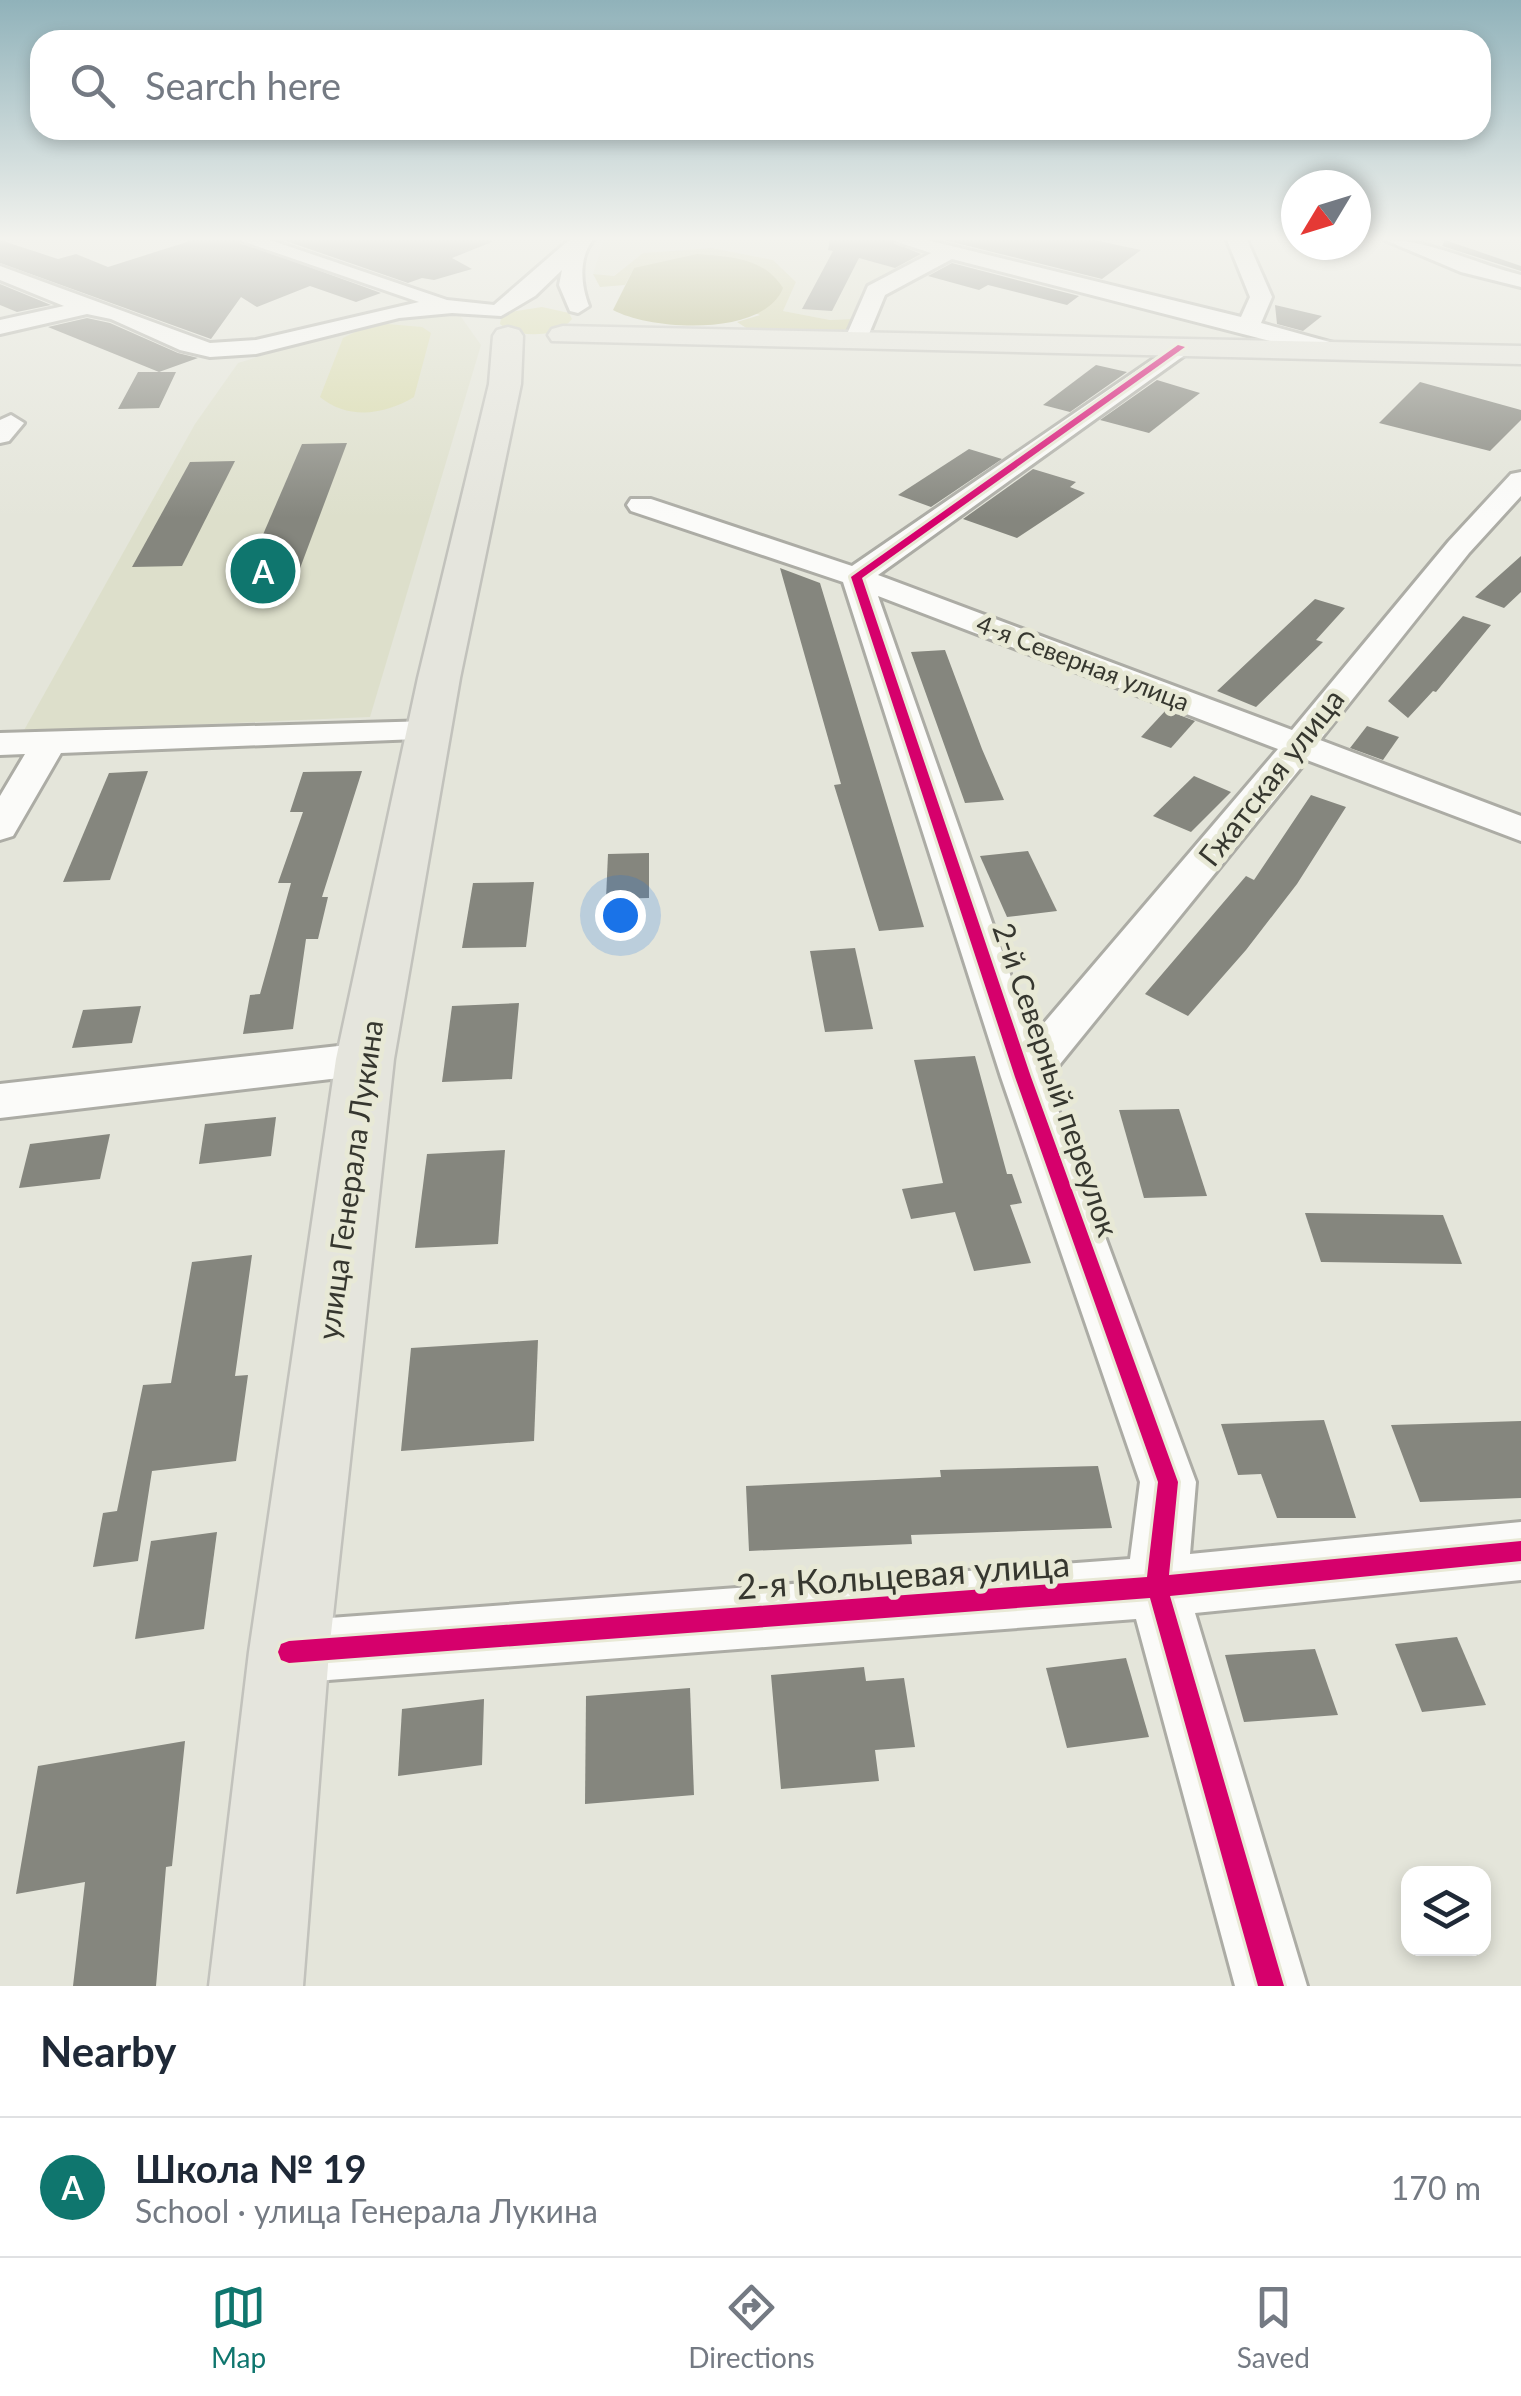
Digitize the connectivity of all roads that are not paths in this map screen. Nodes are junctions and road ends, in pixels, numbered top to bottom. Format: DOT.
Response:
graph roads {
  1 [pos="158,333"];
  2 [pos="305,333"];
  3 [pos="513,333"];
  4 [pos="559,333"];
  5 [pos="606,333"];
  6 [pos="860,333"];
  7 [pos="1272,333"];
  8 [pos="503,334"];
  9 [pos="856,342"];
  10 [pos="1181,348"];
  11 [pos="1336,351"];
  12 [pos="1521,355"];
  13 [pos="1521,480"];
  14 [pos="641,505"];
  15 [pos="856,577"];
  16 [pos="431,731"];
  17 [pos="50,741"];
  18 [pos="0,744"];
  19 [pos="1300,744"];
  20 [pos="0,828"];
  21 [pos="1521,829"];
  22 [pos="365,1059"];
  23 [pos="1023,1077"];
  24 [pos="0,1101"];
  25 [pos="1521,1551"];
  26 [pos="1157,1587"];
  27 [pos="290,1652"];
  28 [pos="256,1986"];
  29 [pos="1271,1986"];
  1 -- 2 [label="street"];
  3 -- 8 [label="main road"];
  4 -- 8 [label="main road, улица Генерала Лукина"];
  5 -- 9 [label="main road"];
  6 -- 9 [label="street"];
  7 -- 11 [label="street"];
  8 -- 16 [label="main road, улица Генерала Лукина"];
  9 -- 10 [label="main road"];
  10 -- 11 [label="main road"];
  10 -- 15 [label="street"];
  11 -- 12 [label="main road"];
  13 -- 19 [label="street, Гжатская улица"];
  14 -- 15 [label="street, 4-я Северная улица"];
  15 -- 19 [label="street, 4-я Северная улица"];
  15 -- 23 [label="street, 2-й Северный переулок"];
  16 -- 17 [label="street"];
  16 -- 22 [label="main road, улица Генерала Лукина"];
  17 -- 18 [label="street"];
  17 -- 20 [label="street"];
  19 -- 21 [label="street, 4-я Северная улица"];
  19 -- 23 [label="street, Гжатская улица"];
  22 -- 24 [label="street"];
  22 -- 27 [label="main road, улица Генерала Лукина"];
  23 -- 26 [label="street, 2-й Северный переулок"];
  25 -- 26 [label="street, 2-я Кольцевая улица"];
  26 -- 27 [label="street, 2-я Кольцевая улица"];
  26 -- 29 [label="street, 2-й Северный переулок"];
  27 -- 28 [label="main road, улица Генерала Лукина"];
}
